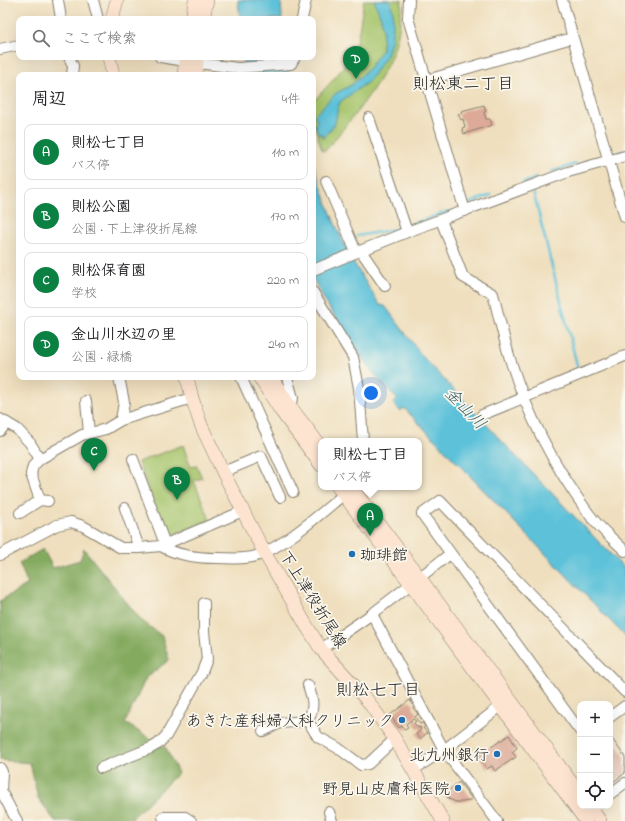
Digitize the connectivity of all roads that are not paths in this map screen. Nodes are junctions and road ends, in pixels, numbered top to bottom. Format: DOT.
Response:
graph roads {
  1 [pos="58,0"];
  2 [pos="93,0"];
  3 [pos="117,0"];
  4 [pos="195,0"];
  5 [pos="207,0"];
  6 [pos="306,0"];
  7 [pos="409,0"];
  8 [pos="562,0"];
  9 [pos="61,16"];
  10 [pos="97,16"];
  11 [pos="113,16"];
  12 [pos="192,16"];
  13 [pos="204,16"];
  14 [pos="303,16"];
  15 [pos="572,38"];
  16 [pos="16,46"];
  17 [pos="0,49"];
  18 [pos="70,60"];
  19 [pos="109,60"];
  20 [pos="176,60"];
  21 [pos="292,61"];
  22 [pos="192,63"];
  23 [pos="72,72"];
  24 [pos="112,72"];
  25 [pos="186,72"];
  26 [pos="427,80"];
  27 [pos="369,118"];
  28 [pos="607,156"];
  29 [pos="625,156"];
  30 [pos="326,181"];
  31 [pos="464,211"];
  32 [pos="625,217"];
  33 [pos="441,220"];
  34 [pos="405,227"];
  35 [pos="357,252"];
  36 [pos="316,269"];
  37 [pos="385,286"];
  38 [pos="316,297"];
  39 [pos="625,356"];
  40 [pos="120,380"];
  41 [pos="188,380"];
  42 [pos="242,380"];
  43 [pos="258,380"];
  44 [pos="265,380"];
  45 [pos="266,380"];
  46 [pos="288,380"];
  47 [pos="245,387"];
  48 [pos="524,397"];
  49 [pos="192,398"];
  50 [pos="86,401"];
  51 [pos="289,405"];
  52 [pos="482,415"];
  53 [pos="121,420"];
  54 [pos="2,425"];
  55 [pos="89,433"];
  56 [pos="363,438"];
  57 [pos="318,443"];
  58 [pos="40,459"];
  59 [pos="133,459"];
  60 [pos="318,461"];
  61 [pos="223,472"];
  62 [pos="344,490"];
  63 [pos="346,490"];
  64 [pos="293,492"];
  65 [pos="280,496"];
  66 [pos="125,508"];
  67 [pos="243,512"];
  68 [pos="20,513"];
  69 [pos="163,545"];
  70 [pos="139,548"];
  71 [pos="625,551"];
  72 [pos="264,552"];
  73 [pos="450,554"];
  74 [pos="0,555"];
  75 [pos="415,580"];
  76 [pos="204,603"];
  77 [pos="372,614"];
  78 [pos="322,649"];
  79 [pos="308,685"];
  80 [pos="625,692"];
  81 [pos="502,706"];
  82 [pos="625,706"];
  83 [pos="613,715"];
  84 [pos="308,721"];
  85 [pos="577,727"];
  86 [pos="263,731"];
  87 [pos="395,739"];
  88 [pos="444,750"];
  89 [pos="0,768"];
  90 [pos="101,768"];
  91 [pos="413,770"];
  92 [pos="625,783"];
  93 [pos="577,790"];
  94 [pos="1,791"];
  95 [pos="613,792"];
  96 [pos="586,813"];
  97 [pos="163,817"];
  98 [pos="17,821"];
  99 [pos="191,821"];
  100 [pos="443,821"];
  101 [pos="497,821"];
  102 [pos="600,821"];
  1 -- 9 [label="street"];
  2 -- 10 [label="street"];
  3 -- 11 [label="street"];
  4 -- 12 [label="street"];
  5 -- 13 [label="street"];
  6 -- 14 [label="street"];
  7 -- 26 [label="street"];
  8 -- 15 [label="street"];
  15 -- 26 [label="street"];
  15 -- 28 [label="street"];
  16 -- 17 [label="street"];
  18 -- 23 [label="street"];
  19 -- 24 [label="street"];
  20 -- 22 [label="street"];
  21 -- 22 [label="street"];
  22 -- 25 [label="street"];
  26 -- 31 [label="street"];
  27 -- 34 [label="street"];
  28 -- 29 [label="street"];
  28 -- 31 [label="street"];
  28 -- 32 [label="street"];
  30 -- 35 [label="street"];
  31 -- 33 [label="street"];
  33 -- 34 [label="street"];
  33 -- 48 [label="street"];
  34 -- 35 [label="street"];
  35 -- 36 [label="street"];
  35 -- 37 [label="street"];
  38 -- 56 [label="street"];
  39 -- 48 [label="street"];
  40 -- 53 [label="street"];
  41 -- 49 [label="street, 下上津役折尾線"];
  42 -- 47 [label="street"];
  43 -- 47 [label="street"];
  44 -- 60 [label="street"];
  45 -- 51 [label="street"];
  46 -- 51 [label="street"];
  47 -- 64 [label="street"];
  48 -- 52 [label="street"];
  48 -- 71 [label="street"];
  49 -- 53 [label="street"];
  49 -- 61 [label="street, 下上津役折尾線"];
  50 -- 55 [label="street"];
  51 -- 57 [label="street"];
  53 -- 55 [label="street"];
  54 -- 58 [label="street"];
  55 -- 58 [label="street"];
  58 -- 68 [label="street"];
  59 -- 69 [label="street"];
  61 -- 65 [label="street"];
  61 -- 67 [label="street, 下上津役折尾線"];
  62 -- 72 [label="street"];
  63 -- 75 [label="street"];
  66 -- 70 [label="street"];
  67 -- 69 [label="street"];
  67 -- 72 [label="street, 下上津役折尾線"];
  69 -- 70 [label="street"];
  69 -- 72 [label="street"];
  70 -- 74 [label="street"];
  72 -- 78 [label="street, 下上津役折尾線"];
  73 -- 75 [label="street"];
  73 -- 80 [label="street"];
  73 -- 85 [label="street"];
  75 -- 77 [label="street"];
  75 -- 81 [label="street"];
  75 -- 93 [label="street"];
  76 -- 90 [label="street"];
  77 -- 78 [label="street"];
  77 -- 88 [label="street"];
  78 -- 87 [label="street, 下上津役折尾線"];
  79 -- 84 [label="street"];
  81 -- 88 [label="street"];
  81 -- 96 [label="street"];
  82 -- 83 [label="street"];
  84 -- 86 [label="street"];
  84 -- 87 [label="street"];
  87 -- 91 [label="street, 下上津役折尾線"];
  88 -- 91 [label="street"];
  88 -- 101 [label="street"];
  89 -- 94 [label="street"];
  91 -- 100 [label="street, 下上津役折尾線"];
  92 -- 95 [label="street"];
  94 -- 98 [label="street"];
  96 -- 102 [label="street"];
  97 -- 99 [label="street"];
}
